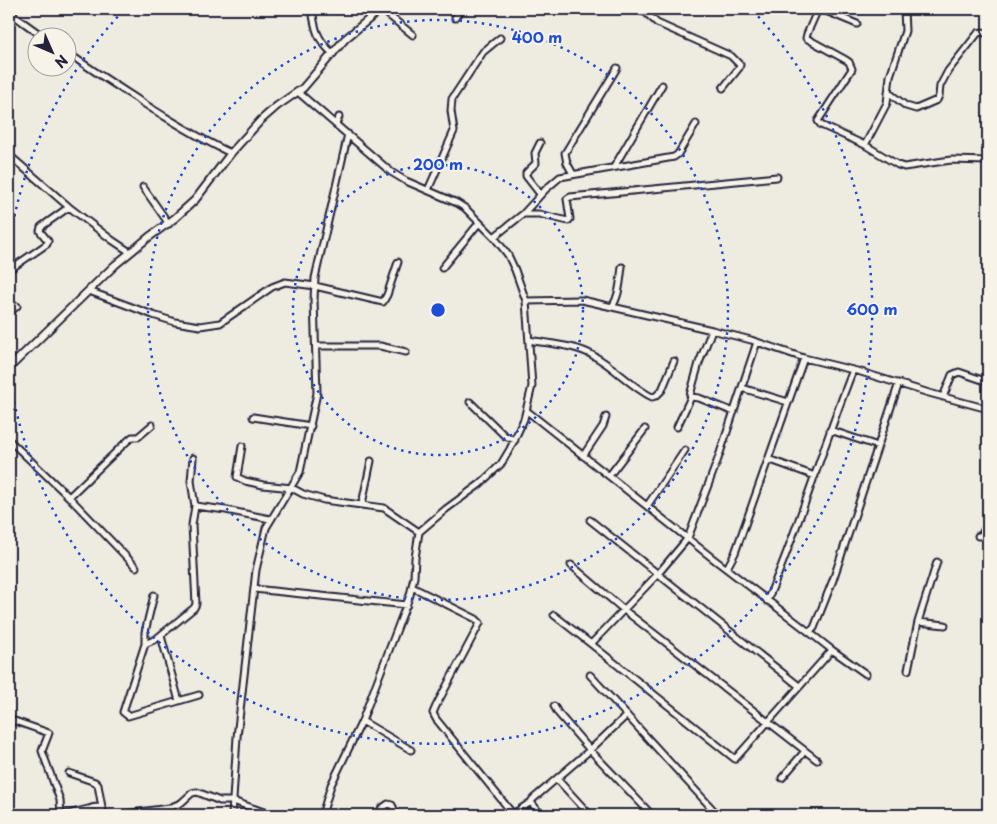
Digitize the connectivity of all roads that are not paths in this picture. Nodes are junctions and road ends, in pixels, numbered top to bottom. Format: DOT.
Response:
graph roads {
  1 [pos="312,9"];
  2 [pos="381,9"];
  3 [pos="461,9"];
  4 [pos="637,9"];
  5 [pos="820,9"];
  6 [pos="904,9"];
  7 [pos="9,12"];
  8 [pos="455,18"];
  9 [pos="857,24"];
  10 [pos="31,28"];
  11 [pos="412,35"];
  12 [pos="988,35"];
  13 [pos="500,38"];
  14 [pos="333,54"];
  15 [pos="78,60"];
  16 [pos="617,68"];
  17 [pos="662,85"];
  18 [pos="723,88"];
  19 [pos="298,92"];
  20 [pos="888,92"];
  21 [pos="339,117"];
  22 [pos="336,124"];
  23 [pos="696,124"];
  24 [pos="348,134"];
  25 [pos="540,143"];
  26 [pos="865,145"];
  27 [pos="231,153"];
  28 [pos="9,155"];
  29 [pos="988,161"];
  30 [pos="614,167"];
  31 [pos="573,174"];
  32 [pos="777,177"];
  33 [pos="143,187"];
  34 [pos="428,190"];
  35 [pos="540,194"];
  36 [pos="70,207"];
  37 [pos="523,214"];
  38 [pos="479,223"];
  39 [pos="169,224"];
  40 [pos="494,237"];
  41 [pos="130,252"];
  42 [pos="398,262"];
  43 [pos="622,267"];
  44 [pos="442,268"];
  45 [pos="9,270"];
  46 [pos="315,286"];
  47 [pos="89,291"];
  48 [pos="526,301"];
  49 [pos="17,306"];
  50 [pos="612,307"];
  51 [pos="9,313"];
  52 [pos="712,330"];
  53 [pos="529,340"];
  54 [pos="757,342"];
  55 [pos="316,346"];
  56 [pos="406,352"];
  57 [pos="804,358"];
  58 [pos="674,361"];
  59 [pos="9,368"];
  60 [pos="853,370"];
  61 [pos="988,382"];
  62 [pos="899,383"];
  63 [pos="742,388"];
  64 [pos="691,397"];
  65 [pos="944,397"];
  66 [pos="470,402"];
  67 [pos="788,402"];
  68 [pos="988,409"];
  69 [pos="527,411"];
  70 [pos="734,412"];
  71 [pos="253,417"];
  72 [pos="606,417"];
  73 [pos="152,425"];
  74 [pos="312,426"];
  75 [pos="677,427"];
  76 [pos="645,429"];
  77 [pos="830,430"];
  78 [pos="9,440"];
  79 [pos="515,440"];
  80 [pos="242,446"];
  81 [pos="878,446"];
  82 [pos="685,450"];
  83 [pos="583,456"];
  84 [pos="193,458"];
  85 [pos="768,460"];
  86 [pos="371,461"];
  87 [pos="609,476"];
  88 [pos="815,476"];
  89 [pos="292,488"];
  90 [pos="69,497"];
  91 [pos="362,504"];
  92 [pos="195,506"];
  93 [pos="647,506"];
  94 [pos="270,519"];
  95 [pos="590,520"];
  96 [pos="988,523"];
  97 [pos="420,532"];
  98 [pos="978,536"];
  99 [pos="688,538"];
  100 [pos="938,562"];
  101 [pos="571,565"];
  102 [pos="136,567"];
  103 [pos="727,568"];
  104 [pos="657,575"];
  105 [pos="412,586"];
  106 [pos="254,589"];
  107 [pos="154,595"];
  108 [pos="767,601"];
  109 [pos="407,605"];
  110 [pos="624,610"];
  111 [pos="554,615"];
  112 [pos="918,622"];
  113 [pos="945,625"];
  114 [pos="809,632"];
  115 [pos="161,636"];
  116 [pos="145,644"];
  117 [pos="591,644"];
  118 [pos="832,650"];
  119 [pos="908,670"];
  120 [pos="866,674"];
  121 [pos="590,676"];
  122 [pos="799,686"];
  123 [pos="199,695"];
  124 [pos="179,701"];
  125 [pos="554,706"];
  126 [pos="627,715"];
  127 [pos="9,719"];
  128 [pos="362,722"];
  129 [pos="768,722"];
  130 [pos="411,750"];
  131 [pos="590,750"];
  132 [pos="805,751"];
  133 [pos="817,760"];
  134 [pos="69,773"];
  135 [pos="782,778"];
  136 [pos="557,779"];
  137 [pos="233,801"];
  138 [pos="531,802"];
  139 [pos="88,809"];
  140 [pos="62,815"];
  141 [pos="84,815"];
  142 [pos="107,815"];
  143 [pos="117,815"];
  144 [pos="232,815"];
  145 [pos="272,815"];
  146 [pos="322,815"];
  147 [pos="378,815"];
  148 [pos="397,815"];
  149 [pos="541,815"];
  150 [pos="590,815"];
  151 [pos="652,815"];
  152 [pos="718,815"];
  1 -- 14 [label="street"];
  2 -- 11 [label="street"];
  2 -- 14 [label="street"];
  3 -- 8 [label="street"];
  4 -- 18 [label="street"];
  5 -- 9 [label="street"];
  5 -- 26 [label="street"];
  6 -- 20 [label="street"];
  7 -- 10 [label="street"];
  12 -- 20 [label="street"];
  13 -- 34 [label="street"];
  14 -- 19 [label="street"];
  15 -- 27 [label="street"];
  16 -- 31 [label="street"];
  17 -- 30 [label="street"];
  19 -- 22 [label="street"];
  19 -- 27 [label="street"];
  20 -- 26 [label="street"];
  21 -- 22 [label="street"];
  22 -- 24 [label="street"];
  23 -- 30 [label="street"];
  24 -- 34 [label="street"];
  24 -- 46 [label="street"];
  25 -- 35 [label="street"];
  26 -- 29 [label="street"];
  27 -- 39 [label="street"];
  28 -- 36 [label="street"];
  30 -- 31 [label="street"];
  31 -- 35 [label="street"];
  32 -- 37 [label="street"];
  33 -- 39 [label="street"];
  34 -- 38 [label="street"];
  35 -- 37 [label="street"];
  36 -- 41 [label="street"];
  36 -- 45 [label="street"];
  37 -- 40 [label="street"];
  38 -- 40 [label="street"];
  38 -- 44 [label="street"];
  39 -- 41 [label="street"];
  40 -- 48 [label="street"];
  41 -- 47 [label="street"];
  42 -- 46 [label="street"];
  43 -- 50 [label="street"];
  46 -- 47 [label="street"];
  46 -- 55 [label="street"];
  47 -- 59 [label="street"];
  48 -- 50 [label="street"];
  48 -- 53 [label="street"];
  49 -- 51 [label="street"];
  50 -- 52 [label="street"];
  52 -- 54 [label="street"];
  52 -- 64 [label="street"];
  53 -- 58 [label="street"];
  53 -- 69 [label="street"];
  54 -- 57 [label="street"];
  54 -- 63 [label="street"];
  55 -- 56 [label="street"];
  55 -- 74 [label="street"];
  57 -- 60 [label="street"];
  57 -- 67 [label="street"];
  60 -- 62 [label="street"];
  60 -- 77 [label="street"];
  61 -- 65 [label="street"];
  62 -- 65 [label="street"];
  62 -- 81 [label="street"];
  63 -- 67 [label="street"];
  63 -- 70 [label="street"];
  64 -- 70 [label="street"];
  64 -- 75 [label="street"];
  65 -- 68 [label="street"];
  66 -- 79 [label="street"];
  67 -- 85 [label="street"];
  69 -- 79 [label="street"];
  69 -- 83 [label="street"];
  70 -- 99 [label="street"];
  71 -- 74 [label="street"];
  72 -- 83 [label="street"];
  73 -- 90 [label="street"];
  74 -- 89 [label="street"];
  76 -- 87 [label="street"];
  77 -- 81 [label="street"];
  77 -- 88 [label="street"];
  78 -- 90 [label="street"];
  79 -- 97 [label="street"];
  80 -- 89 [label="street"];
  81 -- 114 [label="street"];
  82 -- 93 [label="street"];
  83 -- 87 [label="street"];
  84 -- 92 [label="street"];
  85 -- 88 [label="street"];
  85 -- 103 [label="street"];
  86 -- 91 [label="street"];
  87 -- 93 [label="street"];
  88 -- 108 [label="street"];
  89 -- 91 [label="street"];
  89 -- 94 [label="street"];
  90 -- 102 [label="street"];
  91 -- 97 [label="street"];
  92 -- 94 [label="street"];
  92 -- 115 [label="street"];
  93 -- 99 [label="street"];
  94 -- 106 [label="street"];
  95 -- 104 [label="street"];
  96 -- 98 [label="street"];
  97 -- 105 [label="street"];
  99 -- 103 [label="street"];
  99 -- 104 [label="street"];
  100 -- 112 [label="street"];
  101 -- 110 [label="street"];
  103 -- 108 [label="street"];
  104 -- 110 [label="street"];
  104 -- 122 [label="street"];
  105 -- 109 [label="street"];
  105 -- 138 [label="street"];
  106 -- 109 [label="street"];
  106 -- 137 [label="street"];
  107 -- 116 [label="street"];
  108 -- 114 [label="street"];
  109 -- 128 [label="street"];
  110 -- 117 [label="street"];
  110 -- 129 [label="street"];
  111 -- 117 [label="street"];
  112 -- 113 [label="street"];
  112 -- 119 [label="street"];
  114 -- 118 [label="street"];
  115 -- 116 [label="street"];
  115 -- 124 [label="street"];
  116 -- 124 [label="street"];
  117 -- 129 [label="street"];
  118 -- 120 [label="street"];
  118 -- 122 [label="street"];
  121 -- 126 [label="street"];
  122 -- 129 [label="street"];
  123 -- 124 [label="street"];
  125 -- 131 [label="street"];
  126 -- 131 [label="street"];
  126 -- 152 [label="street"];
  127 -- 140 [label="street"];
  128 -- 130 [label="street"];
  128 -- 146 [label="street"];
  129 -- 132 [label="street"];
  131 -- 136 [label="street"];
  131 -- 151 [label="street"];
  132 -- 133 [label="street"];
  132 -- 135 [label="street"];
  134 -- 142 [label="street"];
  136 -- 138 [label="street"];
  136 -- 150 [label="street"];
  137 -- 143 [label="street"];
  137 -- 144 [label="street"];
  137 -- 145 [label="street"];
  138 -- 149 [label="street"];
  139 -- 140 [label="street"];
  139 -- 141 [label="street"];
  139 -- 142 [label="street"];
  147 -- 148 [label="street"];
}
